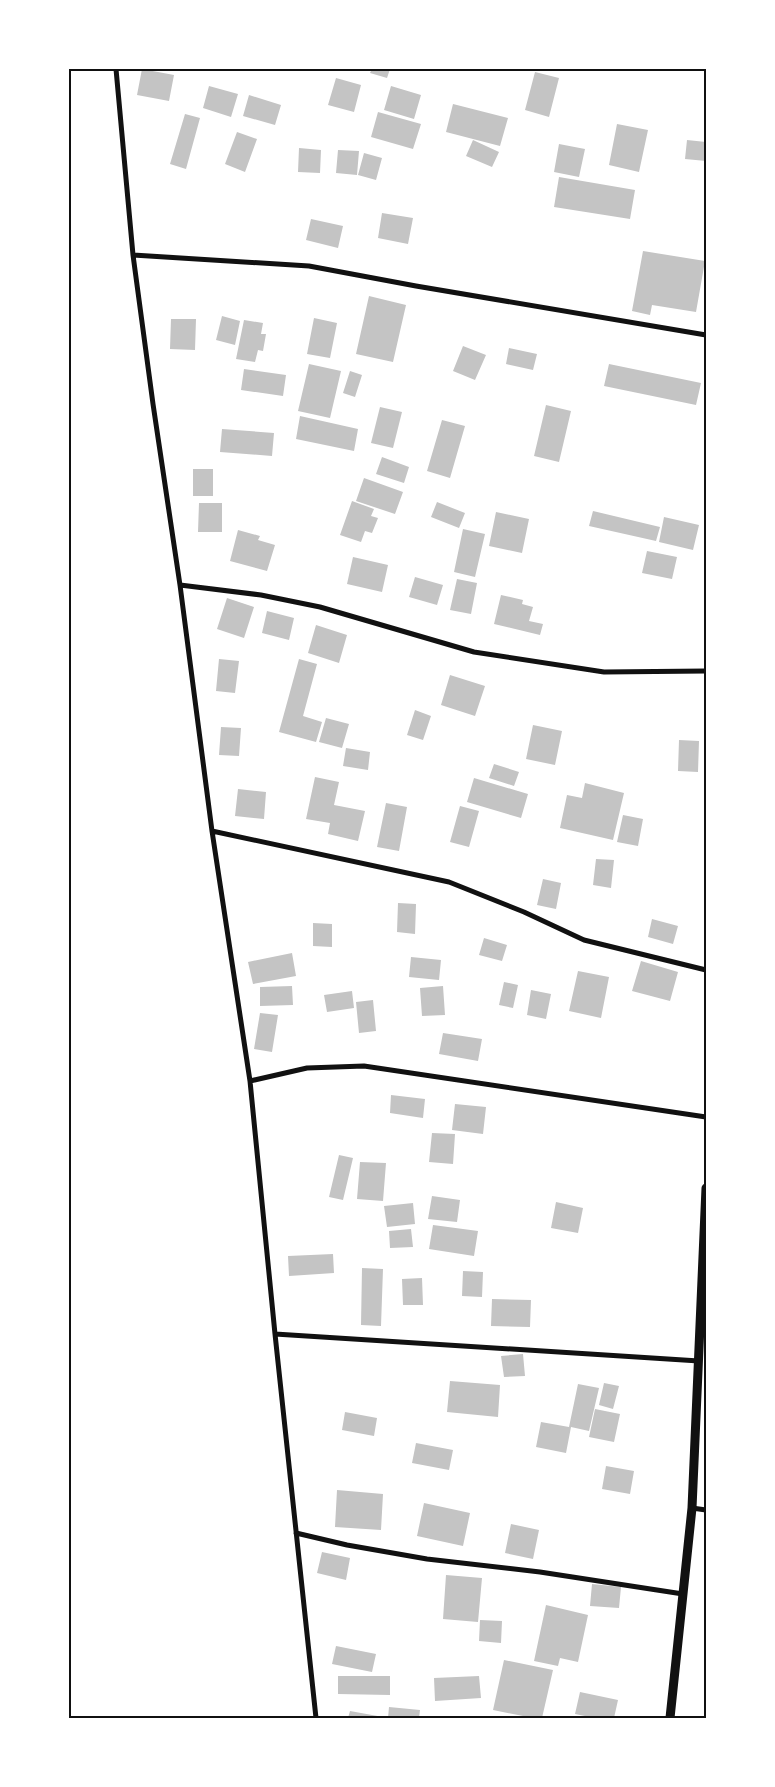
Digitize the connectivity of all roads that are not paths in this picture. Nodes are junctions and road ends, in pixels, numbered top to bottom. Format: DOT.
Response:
graph roads {
  1 [pos="116,69"];
  2 [pos="133,255"];
  3 [pos="706,335"];
  4 [pos="180,585"];
  5 [pos="706,671"];
  6 [pos="212,831"];
  7 [pos="706,970"];
  8 [pos="250,1081"];
  9 [pos="706,1117"];
  10 [pos="706,1188"];
  11 [pos="706,1228"];
  12 [pos="275,1334"];
  13 [pos="699,1361"];
  14 [pos="692,1508"];
  15 [pos="706,1510"];
  16 [pos="296,1533"];
  17 [pos="683,1594"];
  18 [pos="316,1718"];
  19 [pos="670,1718"];
  1 -- 2 [label="street"];
  2 -- 3 [label="street"];
  2 -- 4 [label="street"];
  4 -- 5 [label="street"];
  4 -- 6 [label="street"];
  6 -- 7 [label="street"];
  6 -- 8 [label="street"];
  8 -- 9 [label="street"];
  8 -- 12 [label="street"];
  10 -- 11 [label="street"];
  11 -- 13 [label="street"];
  12 -- 13 [label="street"];
  12 -- 16 [label="street"];
  13 -- 14 [label="street"];
  14 -- 15 [label="street"];
  14 -- 17 [label="street"];
  16 -- 17 [label="street"];
  16 -- 18 [label="street"];
  17 -- 19 [label="street"];
}
